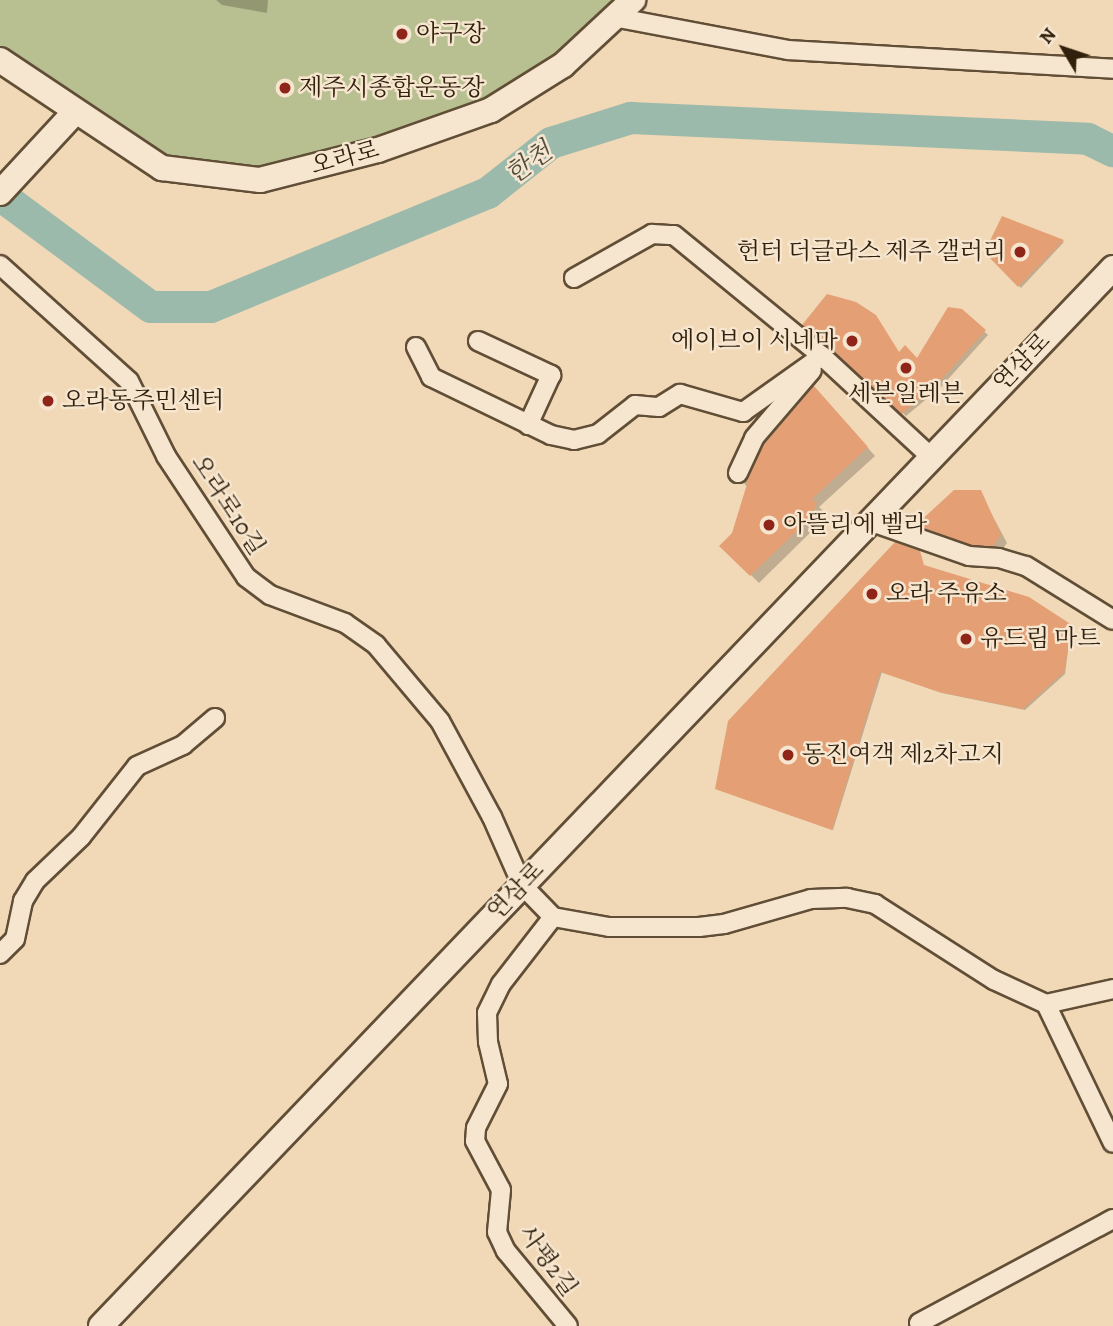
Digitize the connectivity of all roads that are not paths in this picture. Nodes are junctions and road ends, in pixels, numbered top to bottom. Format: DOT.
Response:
graph roads {
  1 [pos="623,8"];
  2 [pos="0,60"];
  3 [pos="1113,69"];
  4 [pos="74,113"];
  5 [pos="0,193"];
  6 [pos="0,265"];
  7 [pos="1113,268"];
  8 [pos="574,278"];
  9 [pos="478,341"];
  10 [pos="416,347"];
  11 [pos="822,356"];
  12 [pos="528,425"];
  13 [pos="931,457"];
  14 [pos="738,473"];
  15 [pos="869,521"];
  16 [pos="1113,620"];
  17 [pos="215,718"];
  18 [pos="522,885"];
  19 [pos="553,917"];
  20 [pos="0,954"];
  21 [pos="1113,989"];
  22 [pos="1046,1004"];
  23 [pos="1113,1143"];
  24 [pos="1113,1219"];
  25 [pos="919,1323"];
  26 [pos="101,1326"];
  27 [pos="568,1326"];
  1 -- 3 [label="street"];
  1 -- 4 [label="main road, 오라로"];
  2 -- 4 [label="main road, 오라로"];
  4 -- 5 [label="main road"];
  6 -- 18 [label="street, 오라로10길"];
  7 -- 13 [label="main road, 연삼로"];
  8 -- 11 [label="street"];
  9 -- 12 [label="street"];
  10 -- 12 [label="street"];
  11 -- 12 [label="street"];
  11 -- 13 [label="street"];
  11 -- 14 [label="street"];
  13 -- 15 [label="main road, 연삼로"];
  15 -- 16 [label="street"];
  15 -- 18 [label="main road, 연삼로"];
  17 -- 20 [label="street"];
  18 -- 19 [label="street"];
  18 -- 26 [label="main road, 연삼로"];
  19 -- 22 [label="street"];
  19 -- 27 [label="street, 사평2길"];
  21 -- 22 [label="street"];
  22 -- 23 [label="street"];
  24 -- 25 [label="street"];
}
